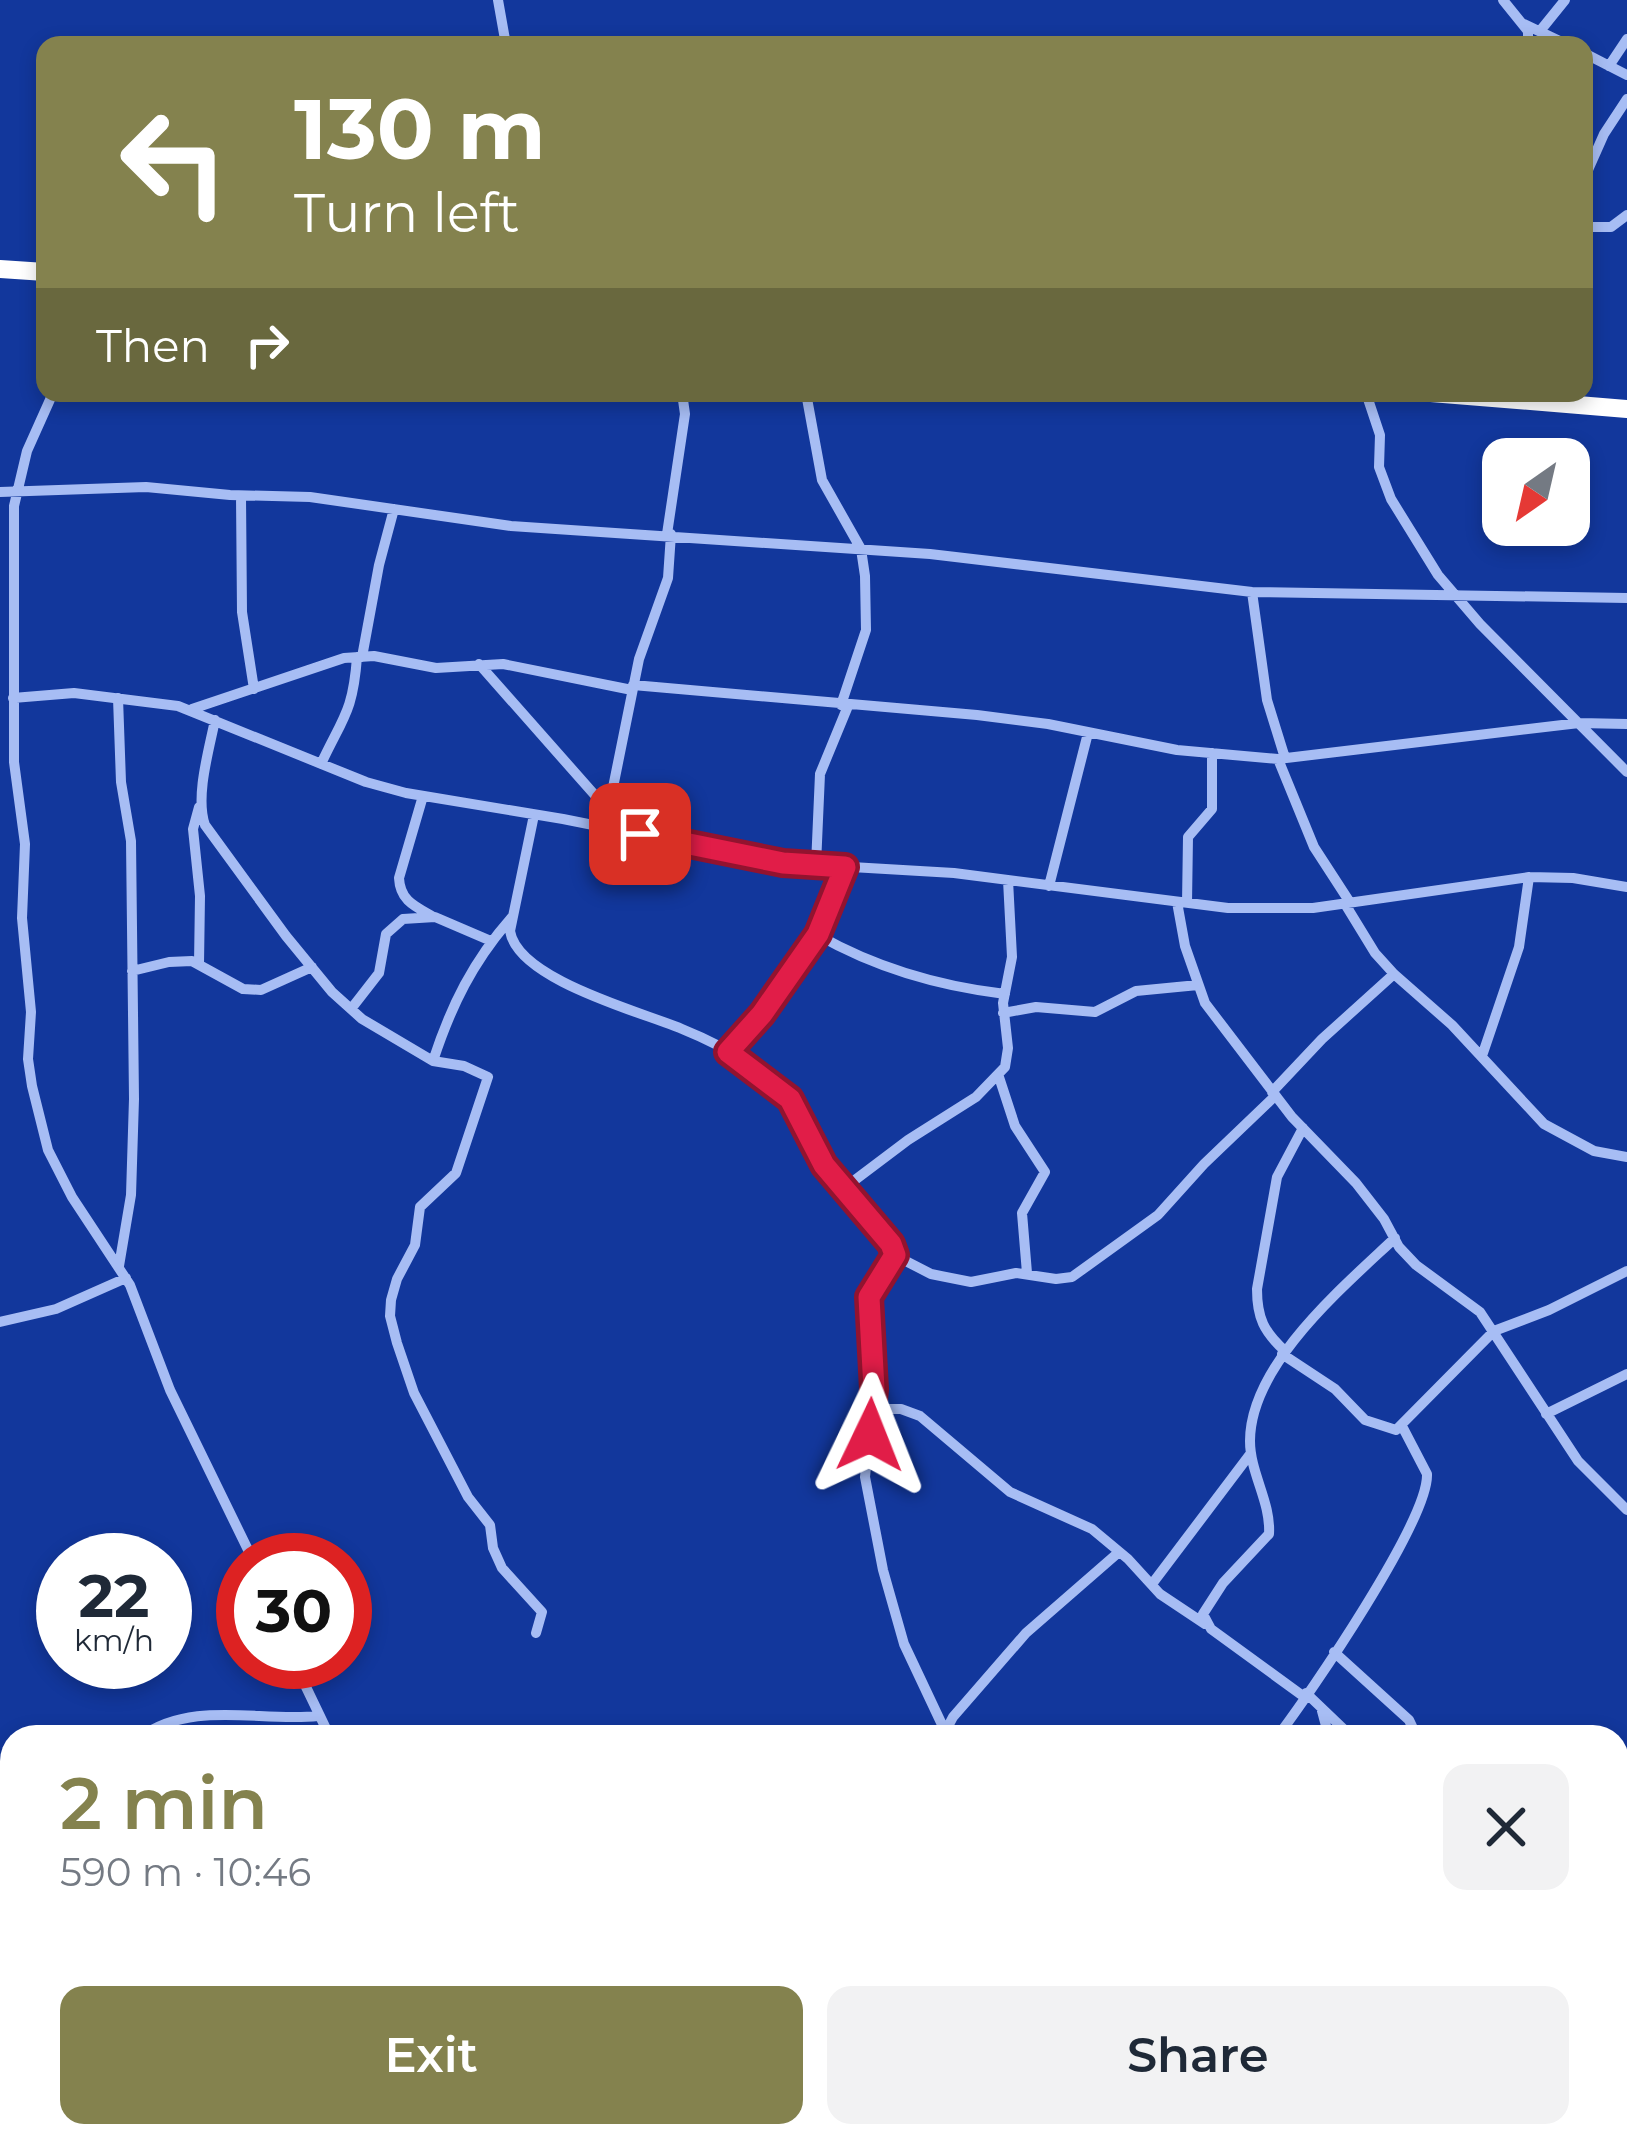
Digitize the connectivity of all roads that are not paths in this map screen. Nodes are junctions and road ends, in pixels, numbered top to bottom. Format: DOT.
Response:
graph roads {
  1 [pos="498,0"];
  2 [pos="1503,0"];
  3 [pos="1564,0"];
  4 [pos="1524,24"];
  5 [pos="1540,31"];
  6 [pos="504,36"];
  7 [pos="1526,36"];
  8 [pos="1550,36"];
  9 [pos="1627,39"];
  10 [pos="1593,58"];
  11 [pos="1609,66"];
  12 [pos="1627,75"];
  13 [pos="1627,99"];
  14 [pos="1593,159"];
  15 [pos="1627,214"];
  16 [pos="1622,227"];
  17 [pos="0,269"];
  18 [pos="36,271"];
  19 [pos="49,402"];
  20 [pos="683,402"];
  21 [pos="808,402"];
  22 [pos="1369,402"];
  23 [pos="1542,402"];
  24 [pos="1627,409"];
  25 [pos="16,491"];
  26 [pos="0,492"];
  27 [pos="242,496"];
  28 [pos="394,509"];
  29 [pos="669,534"];
  30 [pos="861,549"];
  31 [pos="1252,592"];
  32 [pos="1456,595"];
  33 [pos="1627,598"];
  34 [pos="360,657"];
  35 [pos="479,664"];
  36 [pos="632,688"];
  37 [pos="254,689"];
  38 [pos="13,698"];
  39 [pos="118,698"];
  40 [pos="844,705"];
  41 [pos="189,710"];
  42 [pos="215,720"];
  43 [pos="1579,723"];
  44 [pos="1627,724"];
  45 [pos="1088,733"];
  46 [pos="7,737"];
  47 [pos="1212,753"];
  48 [pos="1282,759"];
  49 [pos="321,764"];
  50 [pos="1627,772"];
  51 [pos="423,796"];
  52 [pos="201,801"];
  53 [pos="608,810"];
  54 [pos="534,814"];
  55 [pos="605,827"];
  56 [pos="816,865"];
  57 [pos="845,867"];
  58 [pos="1529,877"];
  59 [pos="1007,880"];
  60 [pos="1049,886"];
  61 [pos="1627,887"];
  62 [pos="1182,902"];
  63 [pos="1348,904"];
  64 [pos="514,915"];
  65 [pos="435,917"];
  66 [pos="818,934"];
  67 [pos="491,941"];
  68 [pos="200,964"];
  69 [pos="312,967"];
  70 [pos="132,971"];
  71 [pos="1394,974"];
  72 [pos="1198,985"];
  73 [pos="1005,994"];
  74 [pos="351,1009"];
  75 [pos="1003,1013"];
  76 [pos="728,1052"];
  77 [pos="1483,1056"];
  78 [pos="433,1061"];
  79 [pos="999,1077"];
  80 [pos="1273,1094"];
  81 [pos="1303,1128"];
  82 [pos="1627,1157"];
  83 [pos="844,1189"];
  84 [pos="1395,1238"];
  85 [pos="895,1255"];
  86 [pos="1627,1271"];
  87 [pos="123,1272"];
  88 [pos="1027,1273"];
  89 [pos="0,1322"];
  90 [pos="1494,1331"];
  91 [pos="1283,1353"];
  92 [pos="1627,1374"];
  93 [pos="873,1409"];
  94 [pos="1546,1414"];
  95 [pos="1402,1426"];
  96 [pos="1251,1453"];
  97 [pos="1627,1510"];
  98 [pos="240,1533"];
  99 [pos="1119,1552"];
  100 [pos="1152,1584"];
  101 [pos="1205,1624"];
  102 [pos="536,1633"];
  103 [pos="1334,1652"];
  104 [pos="306,1689"];
  105 [pos="1304,1695"];
  106 [pos="1321,1707"];
  107 [pos="318,1716"];
  108 [pos="163,1725"];
  109 [pos="323,1725"];
  110 [pos="940,1725"];
  111 [pos="951,1725"];
  112 [pos="1285,1725"];
  113 [pos="1326,1725"];
  114 [pos="1340,1725"];
  115 [pos="1409,1725"];
  1 -- 6 [label="street"];
  2 -- 4 [label="street"];
  3 -- 5 [label="street"];
  4 -- 5 [label="street"];
  4 -- 7 [label="street"];
  5 -- 8 [label="street"];
  9 -- 11 [label="street"];
  10 -- 11 [label="street"];
  11 -- 12 [label="street"];
  13 -- 14 [label="street"];
  15 -- 16 [label="street"];
  17 -- 18 [label="highway"];
  19 -- 25 [label="street"];
  20 -- 29 [label="street"];
  21 -- 30 [label="street"];
  22 -- 32 [label="street"];
  23 -- 24 [label="highway"];
  25 -- 26 [label="street"];
  25 -- 27 [label="street"];
  25 -- 38 [label="street"];
  27 -- 28 [label="street"];
  27 -- 37 [label="street"];
  28 -- 29 [label="street"];
  28 -- 34 [label="street"];
  29 -- 30 [label="street"];
  29 -- 36 [label="street"];
  30 -- 31 [label="street"];
  30 -- 40 [label="street"];
  31 -- 32 [label="street"];
  31 -- 48 [label="street"];
  32 -- 33 [label="street"];
  32 -- 43 [label="street"];
  34 -- 35 [label="street"];
  34 -- 37 [label="street"];
  34 -- 49 [label="street"];
  35 -- 36 [label="street"];
  35 -- 53 [label="street"];
  36 -- 40 [label="street"];
  36 -- 53 [label="street"];
  37 -- 41 [label="street"];
  38 -- 39 [label="street"];
  38 -- 46 [label="street"];
  39 -- 41 [label="street"];
  39 -- 70 [label="street"];
  40 -- 45 [label="street"];
  40 -- 56 [label="street"];
  41 -- 42 [label="street"];
  42 -- 49 [label="street"];
  42 -- 52 [label="street"];
  43 -- 44 [label="street"];
  43 -- 48 [label="street"];
  43 -- 50 [label="street"];
  45 -- 47 [label="street"];
  45 -- 60 [label="street"];
  46 -- 87 [label="street"];
  47 -- 48 [label="street"];
  47 -- 62 [label="street"];
  48 -- 63 [label="street"];
  49 -- 51 [label="street"];
  51 -- 54 [label="street"];
  51 -- 65 [label="street"];
  52 -- 68 [label="street"];
  52 -- 69 [label="street"];
  53 -- 55 [label="street"];
  54 -- 55 [label="street"];
  54 -- 64 [label="street"];
  55 -- 56 [label="street"];
  56 -- 57 [label="street"];
  57 -- 59 [label="street"];
  57 -- 66 [label="street"];
  58 -- 61 [label="street"];
  58 -- 63 [label="street"];
  58 -- 77 [label="street"];
  59 -- 60 [label="street"];
  59 -- 73 [label="street"];
  60 -- 62 [label="street"];
  62 -- 63 [label="street"];
  62 -- 72 [label="street"];
  63 -- 71 [label="street"];
  64 -- 67 [label="street"];
  64 -- 76 [label="street"];
  65 -- 67 [label="street"];
  65 -- 74 [label="street"];
  66 -- 73 [label="street"];
  66 -- 76 [label="street"];
  67 -- 78 [label="street"];
  68 -- 69 [label="street"];
  68 -- 70 [label="street"];
  69 -- 74 [label="street"];
  70 -- 87 [label="street"];
  71 -- 77 [label="street"];
  71 -- 80 [label="street"];
  72 -- 75 [label="street"];
  72 -- 80 [label="street"];
  73 -- 75 [label="street"];
  74 -- 78 [label="street"];
  75 -- 79 [label="street"];
  76 -- 83 [label="street"];
  77 -- 82 [label="street"];
  78 -- 102 [label="street"];
  79 -- 83 [label="street"];
  79 -- 88 [label="street"];
  80 -- 81 [label="street"];
  80 -- 88 [label="street"];
  81 -- 84 [label="street"];
  81 -- 91 [label="street"];
  83 -- 85 [label="street"];
  84 -- 90 [label="street"];
  84 -- 91 [label="street"];
  85 -- 88 [label="street"];
  85 -- 93 [label="street"];
  86 -- 90 [label="street"];
  87 -- 89 [label="street"];
  87 -- 98 [label="street"];
  90 -- 94 [label="street"];
  90 -- 95 [label="street"];
  91 -- 95 [label="street"];
  91 -- 96 [label="street"];
  92 -- 94 [label="street"];
  93 -- 99 [label="street"];
  93 -- 110 [label="street"];
  94 -- 97 [label="street"];
  95 -- 103 [label="street"];
  96 -- 100 [label="street"];
  96 -- 101 [label="street"];
  99 -- 100 [label="street"];
  99 -- 111 [label="street"];
  100 -- 101 [label="street"];
  101 -- 105 [label="street"];
  103 -- 105 [label="street"];
  103 -- 115 [label="street"];
  104 -- 107 [label="street"];
  105 -- 106 [label="street"];
  105 -- 112 [label="street"];
  106 -- 113 [label="street"];
  106 -- 114 [label="street"];
  107 -- 108 [label="street"];
  107 -- 109 [label="street"];
}
